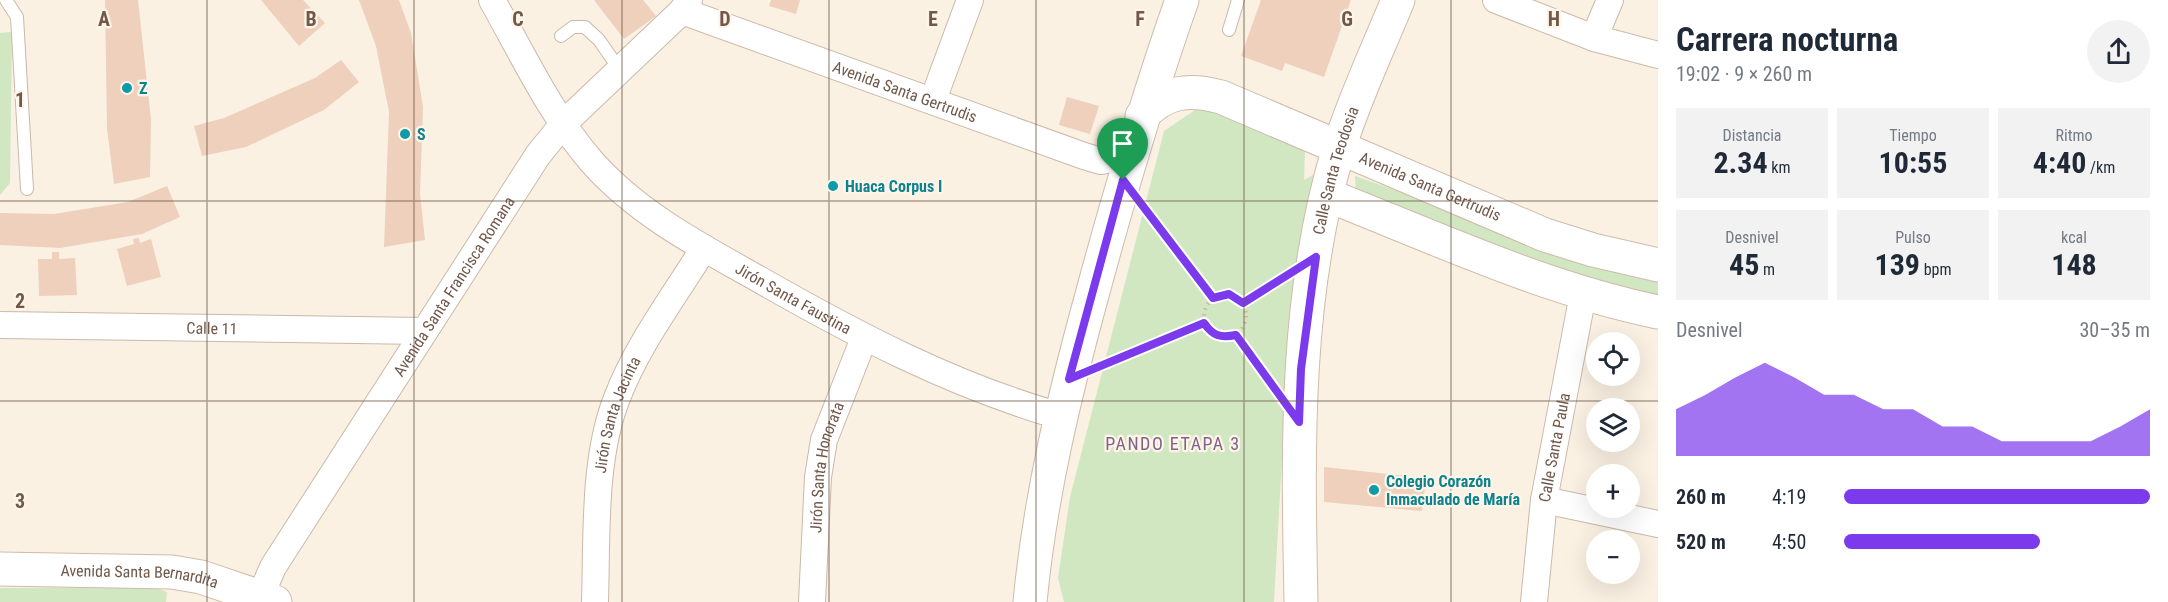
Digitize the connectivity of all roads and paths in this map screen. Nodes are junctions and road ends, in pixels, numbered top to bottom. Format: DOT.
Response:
graph roads {
  1 [pos="6,0"];
  2 [pos="492,0"];
  3 [pos="969,0"];
  4 [pos="1182,0"];
  5 [pos="1238,0"];
  6 [pos="1398,0"];
  7 [pos="1496,0"];
  8 [pos="1610,0"];
  9 [pos="686,5"];
  10 [pos="1229,30"];
  11 [pos="561,36"];
  12 [pos="1594,38"];
  13 [pos="1658,55"];
  14 [pos="621,70"];
  15 [pos="933,100"];
  16 [pos="1142,116"];
  17 [pos="563,124"];
  18 [pos="1339,147"];
  19 [pos="1126,167"];
  20 [pos="27,189"];
  21 [pos="1327,195"];
  22 [pos="704,248"];
  23 [pos="1316,257"];
  24 [pos="1658,265"];
  25 [pos="1583,294"];
  26 [pos="1213,298"];
  27 [pos="1243,303"];
  28 [pos="1658,312"];
  29 [pos="1204,323"];
  30 [pos="0,326"];
  31 [pos="424,331"];
  32 [pos="1236,335"];
  33 [pos="864,338"];
  34 [pos="1069,379"];
  35 [pos="1060,416"];
  36 [pos="1299,422"];
  37 [pos="1544,500"];
  38 [pos="1658,524"];
  39 [pos="0,569"];
  40 [pos="264,601"];
  41 [pos="595,602"];
  42 [pos="812,602"];
  43 [pos="1030,602"];
  44 [pos="1301,602"];
  45 [pos="1534,602"];
  1 -- 20 [label="lane"];
  2 -- 17 [label="street, Jirón Santa Faustina"];
  3 -- 15 [label="street"];
  4 -- 16 [label="main road"];
  5 -- 10 [label="lane"];
  6 -- 18 [label="main road, Calle Santa Teodosia"];
  7 -- 12 [label="street"];
  8 -- 12 [label="street"];
  9 -- 14 [label="street, Avenida Santa Francisca Romana"];
  9 -- 15 [label="street, Avenida Santa Gertrudis"];
  11 -- 14 [label="lane"];
  12 -- 13 [label="street"];
  14 -- 17 [label="street, Avenida Santa Francisca Romana"];
  15 -- 19 [label="street, Avenida Santa Gertrudis"];
  16 -- 18 [label="main road, Avenida Santa Gertrudis"];
  16 -- 19 [label="main road"];
  17 -- 22 [label="street, Jirón Santa Faustina"];
  17 -- 31 [label="street, Avenida Santa Francisca Romana"];
  18 -- 21 [label="main road, Calle Santa Teodosia"];
  18 -- 24 [label="main road, Avenida Santa Gertrudis"];
  19 -- 26 [label="path"];
  19 -- 34 [label="main road"];
  21 -- 23 [label="main road, Calle Santa Teodosia"];
  21 -- 25 [label="main road"];
  22 -- 33 [label="street, Jirón Santa Faustina"];
  22 -- 41 [label="street, Jirón Santa Jacinta"];
  23 -- 27 [label="path"];
  23 -- 36 [label="main road, Calle Santa Teodosia"];
  25 -- 28 [label="main road"];
  25 -- 37 [label="street, Calle Santa Paula"];
  26 -- 27 [label="path"];
  26 -- 29 [label="path"];
  27 -- 32 [label="path"];
  29 -- 32 [label="path"];
  29 -- 34 [label="path"];
  30 -- 31 [label="street, Calle 11"];
  31 -- 40 [label="street, Avenida Santa Francisca Romana"];
  32 -- 36 [label="path"];
  33 -- 35 [label="street, Jirón Santa Faustina"];
  33 -- 42 [label="street, Jirón Santa Honorata"];
  34 -- 35 [label="main road"];
  35 -- 43 [label="main road"];
  36 -- 44 [label="main road, Calle Santa Teodosia"];
  37 -- 38 [label="street"];
  37 -- 45 [label="street, Calle Santa Paula"];
  39 -- 40 [label="main road, Avenida Santa Bernardita"];
}
